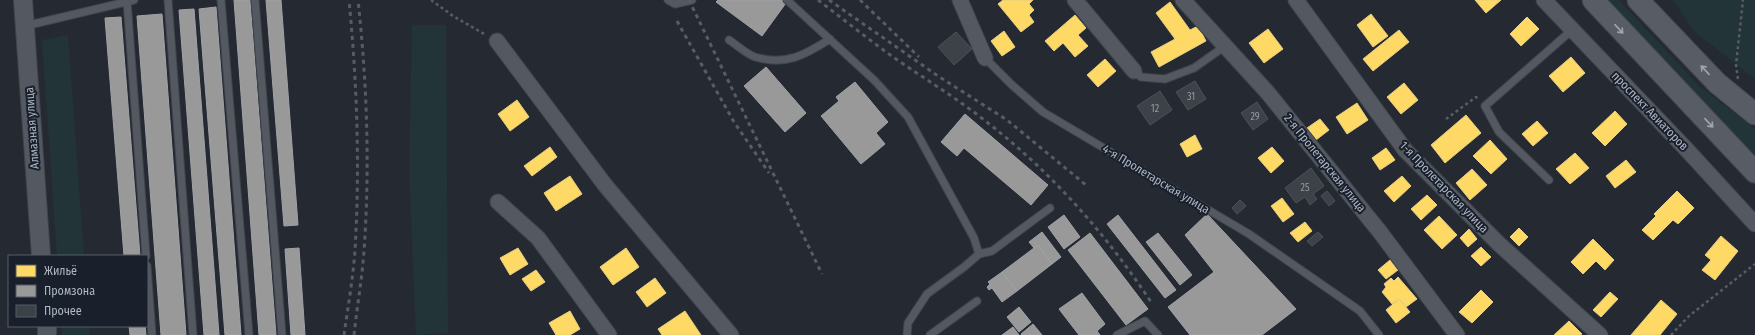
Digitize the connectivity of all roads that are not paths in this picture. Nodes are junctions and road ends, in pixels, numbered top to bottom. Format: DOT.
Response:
graph roads {
  1 [pos="23,0"];
  2 [pos="168,0"];
  3 [pos="221,0"];
  4 [pos="255,0"];
  5 [pos="668,0"];
  6 [pos="692,0"];
  7 [pos="787,0"];
  8 [pos="962,0"];
  9 [pos="1075,0"];
  10 [pos="1183,0"];
  11 [pos="1296,0"];
  12 [pos="1544,0"];
  13 [pos="1593,0"];
  14 [pos="1638,0"];
  15 [pos="130,1"];
  16 [pos="24,26"];
  17 [pos="1572,30"];
  18 [pos="830,39"];
  19 [pos="729,40"];
  20 [pos="497,41"];
  21 [pos="1225,46"];
  22 [pos="986,58"];
  23 [pos="1134,71"];
  24 [pos="1755,114"];
  25 [pos="1755,172"];
  26 [pos="1549,180"];
  27 [pos="498,202"];
  28 [pos="1050,208"];
  29 [pos="1755,224"];
  30 [pos="979,254"];
  31 [pos="41,255"];
  32 [pos="146,255"];
  33 [pos="148,280"];
  34 [pos="977,301"];
  35 [pos="152,335"];
  36 [pos="193,335"];
  37 [pos="249,335"];
  38 [pos="282,335"];
  39 [pos="609,335"];
  40 [pos="731,335"];
  41 [pos="908,335"];
  42 [pos="930,335"];
  43 [pos="1117,335"];
  44 [pos="1158,335"];
  45 [pos="1379,335"];
  46 [pos="1457,335"];
  47 [pos="1600,335"];
  1 -- 16 [label="street, Алмазная улица"];
  2 -- 36 [label="lane"];
  3 -- 37 [label="lane"];
  4 -- 38 [label="lane"];
  5 -- 6 [label="lane"];
  7 -- 18 [label="lane"];
  8 -- 22 [label="street, 4-я Пролетарская улица"];
  9 -- 23 [label="street"];
  10 -- 21 [label="street, 2-я Пролетарская улица"];
  11 -- 47 [label="street, 1-я Пролетарская улица"];
  12 -- 17 [label="street, проспект Авиаторов"];
  13 -- 25 [label="main road, one-way"];
  24 -- 14 [label="main road, one-way"];
  15 -- 16 [label="lane"];
  15 -- 32 [label="lane"];
  16 -- 31 [label="street, Алмазная улица"];
  17 -- 26 [label="lane"];
  17 -- 29 [label="street, проспект Авиаторов"];
  18 -- 19 [label="lane"];
  18 -- 30 [label="lane"];
  20 -- 40 [label="street"];
  21 -- 23 [label="lane"];
  21 -- 46 [label="street, 2-я Пролетарская улица"];
  22 -- 45 [label="lane, 4-я Пролетарская улица"];
  27 -- 39 [label="street"];
  28 -- 30 [label="lane"];
  30 -- 41 [label="lane"];
  33 -- 35 [label="lane"];
  34 -- 42 [label="lane"];
  43 -- 44 [label="lane"];
}
